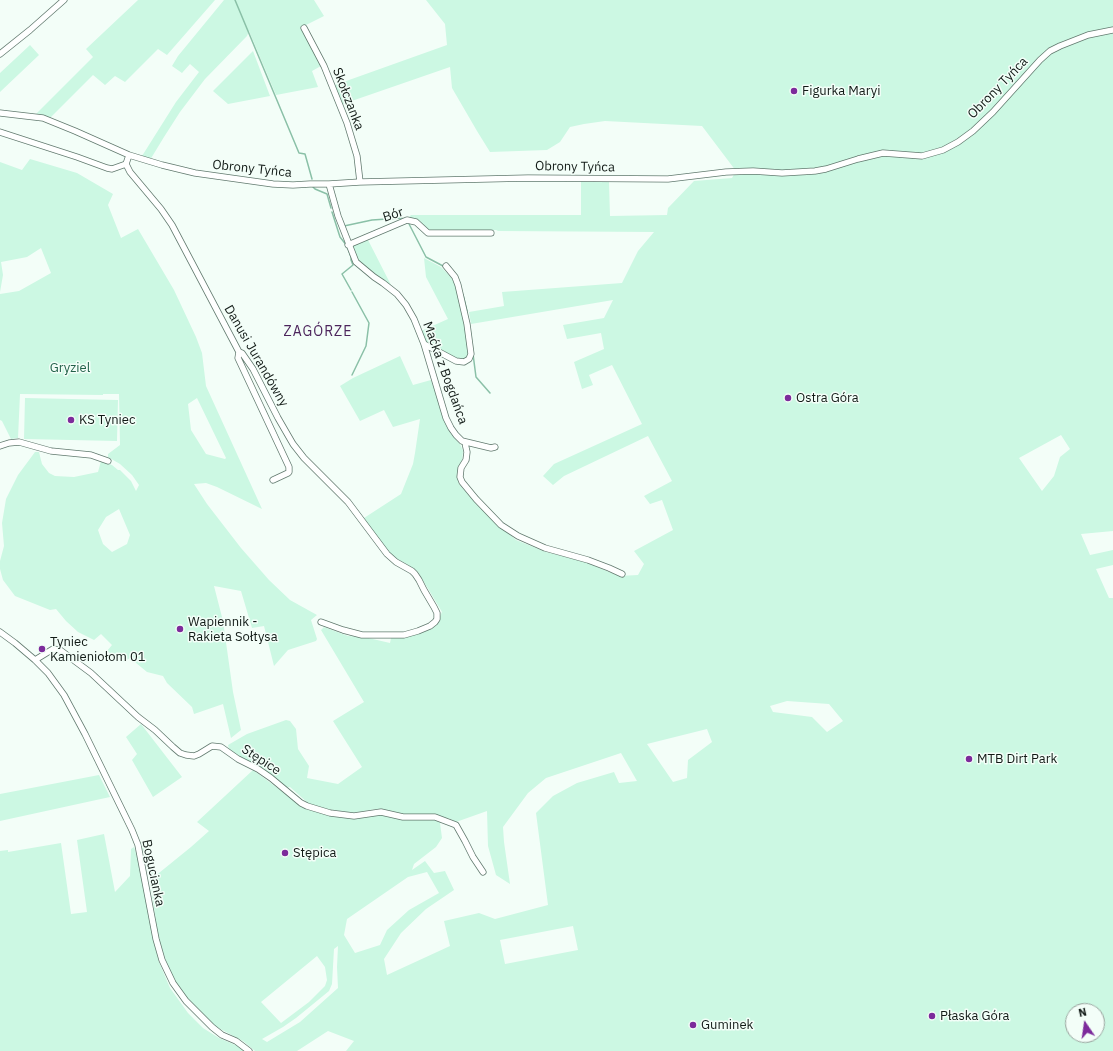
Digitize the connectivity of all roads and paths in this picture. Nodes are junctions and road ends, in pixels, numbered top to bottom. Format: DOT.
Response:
graph roads {
  1 [pos="64,0"];
  2 [pos="304,28"];
  3 [pos="1113,30"];
  4 [pos="0,54"];
  5 [pos="0,113"];
  6 [pos="0,132"];
  7 [pos="129,155"];
  8 [pos="126,164"];
  9 [pos="360,182"];
  10 [pos="329,184"];
  11 [pos="491,233"];
  12 [pos="348,245"];
  13 [pos="446,266"];
  14 [pos="424,344"];
  15 [pos="239,352"];
  16 [pos="465,443"];
  17 [pos="0,446"];
  18 [pos="495,447"];
  19 [pos="108,461"];
  20 [pos="273,480"];
  21 [pos="622,574"];
  22 [pos="321,622"];
  23 [pos="0,632"];
  24 [pos="35,660"];
  25 [pos="483,872"];
  26 [pos="249,1051"];
  1 -- 4 [label="street"];
  2 -- 9 [label="street, Skołczanka"];
  3 -- 9 [label="street, Obrony Tyńca"];
  5 -- 7 [label="street, Obrony Tyńca"];
  6 -- 8 [label="street"];
  7 -- 8 [label="street"];
  7 -- 10 [label="street, Obrony Tyńca"];
  8 -- 15 [label="street, Danusi Jurandówny"];
  9 -- 10 [label="street, Obrony Tyńca"];
  10 -- 12 [label="street, Maćka z Bogdańca"];
  11 -- 12 [label="street, Bór"];
  12 -- 14 [label="street, Maćka z Bogdańca"];
  13 -- 14 [label="street"];
  14 -- 16 [label="street, Maćka z Bogdańca"];
  15 -- 20 [label="street"];
  15 -- 22 [label="street, Danusi Jurandówny"];
  16 -- 18 [label="street, Maćka z Bogdańca"];
  16 -- 21 [label="street"];
  17 -- 19 [label="street"];
  23 -- 24 [label="street, Bogucianka"];
  24 -- 25 [label="street, Stępice"];
  24 -- 26 [label="street, Bogucianka"];
}
